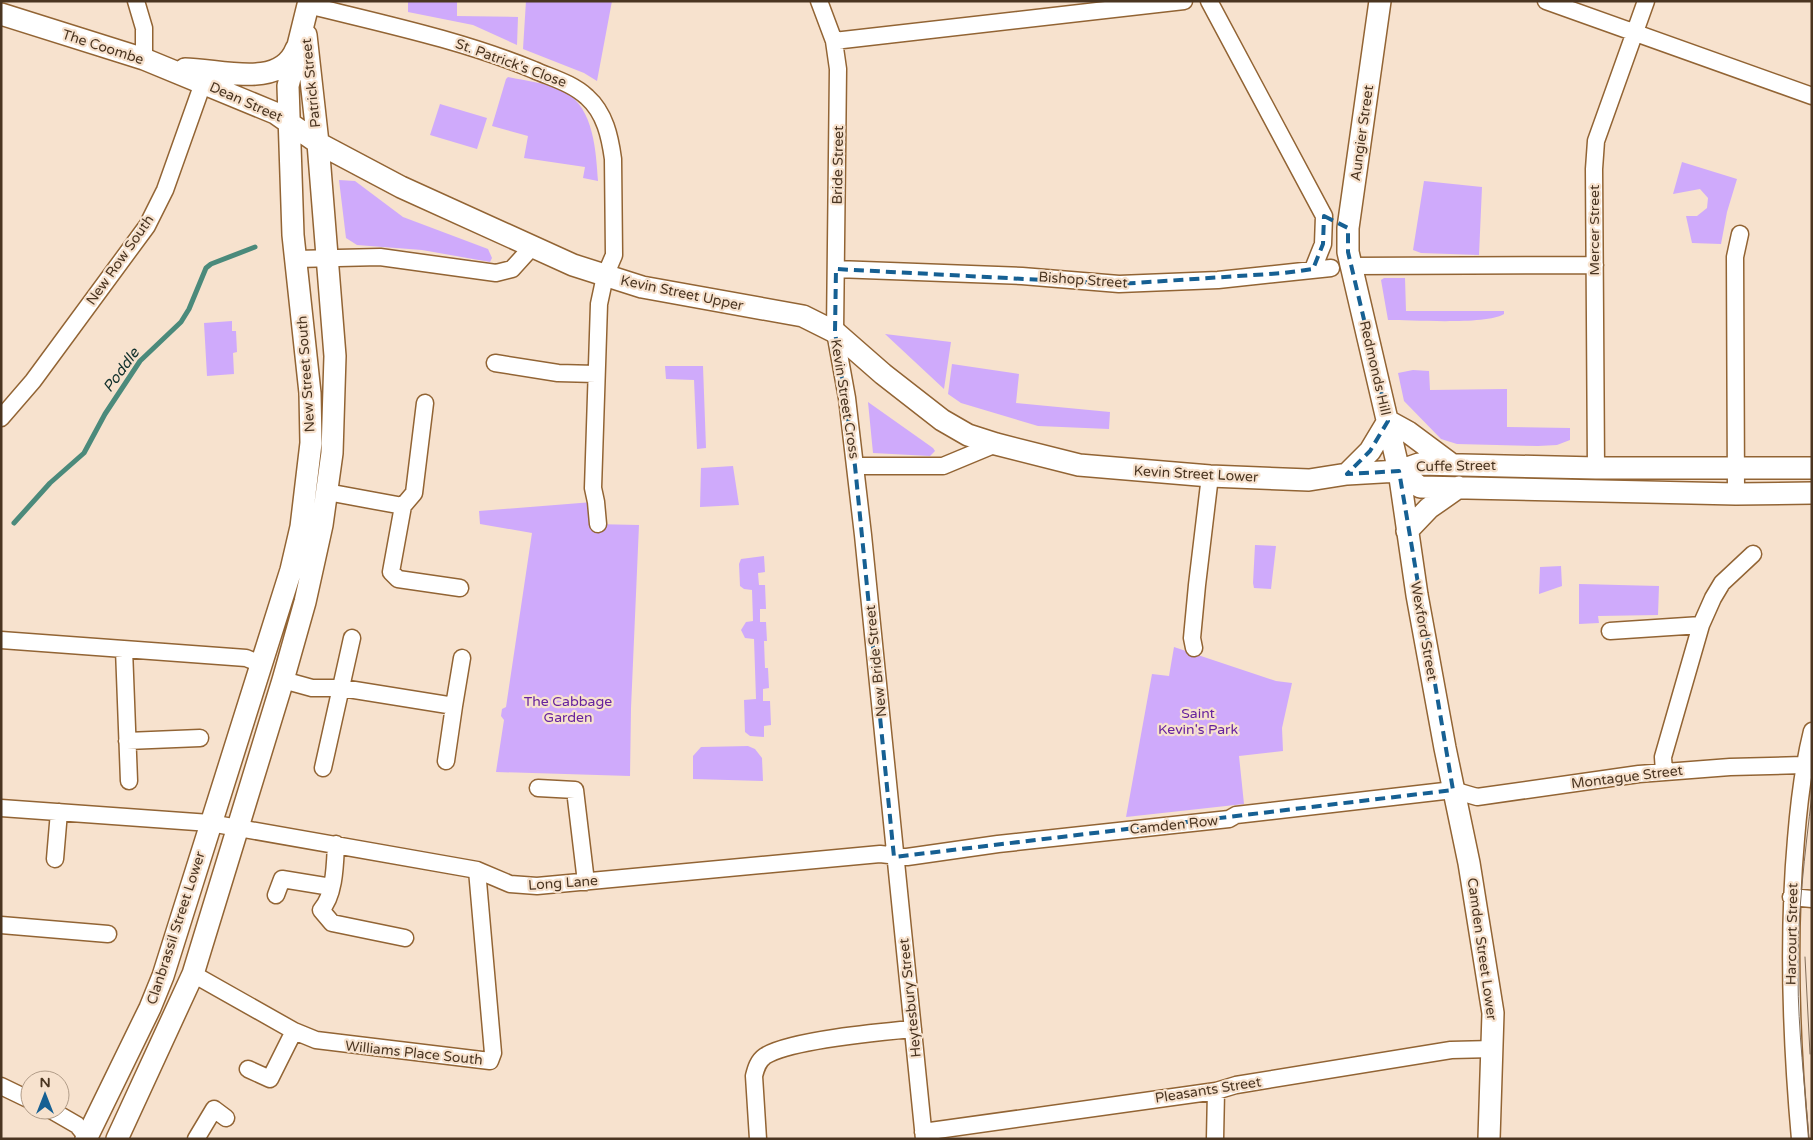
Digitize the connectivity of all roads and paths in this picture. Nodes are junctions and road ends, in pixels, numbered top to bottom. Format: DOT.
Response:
graph roads {
  1 [pos="136,1"];
  2 [pos="818,1"];
  3 [pos="1184,1"];
  4 [pos="1209,1"];
  5 [pos="1380,1"];
  6 [pos="1546,1"];
  7 [pos="1646,1"];
  8 [pos="307,10"];
  9 [pos="1,14"];
  10 [pos="1634,34"];
  11 [pos="834,41"];
  12 [pos="153,63"];
  13 [pos="203,83"];
  14 [pos="1812,96"];
  15 [pos="289,121"];
  16 [pos="318,143"];
  17 [pos="1324,216"];
  18 [pos="1348,228"];
  19 [pos="1740,234"];
  20 [pos="532,247"];
  21 [pos="296,259"];
  22 [pos="328,259"];
  23 [pos="1594,265"];
  24 [pos="1341,267"];
  25 [pos="836,269"];
  26 [pos="1313,269"];
  27 [pos="605,276"];
  28 [pos="835,332"];
  29 [pos="495,363"];
  30 [pos="596,374"];
  31 [pos="425,403"];
  32 [pos="1,418"];
  33 [pos="1388,421"];
  34 [pos="996,444"];
  35 [pos="1451,464"];
  36 [pos="855,466"];
  37 [pos="1596,468"];
  38 [pos="1812,468"];
  39 [pos="1735,469"];
  40 [pos="1399,471"];
  41 [pos="1347,474"];
  42 [pos="1210,476"];
  43 [pos="1459,487"];
  44 [pos="327,492"];
  45 [pos="1812,493"];
  46 [pos="1736,494"];
  47 [pos="403,506"];
  48 [pos="598,524"];
  49 [pos="1407,531"];
  50 [pos="1753,554"];
  51 [pos="460,588"];
  52 [pos="1701,625"];
  53 [pos="1610,631"];
  54 [pos="352,638"];
  55 [pos="1,640"];
  56 [pos="1194,648"];
  57 [pos="124,650"];
  58 [pos="462,658"];
  59 [pos="261,664"];
  60 [pos="283,680"];
  61 [pos="342,688"];
  62 [pos="454,706"];
  63 [pos="1812,731"];
  64 [pos="200,738"];
  65 [pos="127,741"];
  66 [pos="446,761"];
  67 [pos="1803,765"];
  68 [pos="323,768"];
  69 [pos="1664,772"];
  70 [pos="129,781"];
  71 [pos="538,788"];
  72 [pos="1453,790"];
  73 [pos="1,808"];
  74 [pos="59,812"];
  75 [pos="210,823"];
  76 [pos="237,827"];
  77 [pos="336,844"];
  78 [pos="894,857"];
  79 [pos="54,859"];
  80 [pos="477,870"];
  81 [pos="586,882"];
  82 [pos="331,887"];
  83 [pos="276,895"];
  84 [pos="1791,898"];
  85 [pos="1812,899"];
  86 [pos="1,925"];
  87 [pos="108,934"];
  88 [pos="405,938"];
  89 [pos="193,974"];
  90 [pos="913,1029"];
  91 [pos="294,1031"];
  92 [pos="1493,1049"];
  93 [pos="248,1068"];
  94 [pos="1,1086"];
  95 [pos="1216,1091"];
  96 [pos="20,1095"];
  97 [pos="226,1118"];
  98 [pos="70,1120"];
  99 [pos="924,1135"];
  100 [pos="87,1138"];
  101 [pos="117,1139"];
  102 [pos="196,1139"];
  103 [pos="758,1139"];
  104 [pos="1215,1139"];
  105 [pos="1489,1139"];
  106 [pos="1800,1139"];
  1 -- 12 [label="street"];
  2 -- 11 [label="street, Bride Street"];
  3 -- 11 [label="street"];
  4 -- 17 [label="street"];
  5 -- 18 [label="main road, Aungier Street"];
  6 -- 10 [label="street"];
  7 -- 10 [label="street, Mercer Street"];
  8 -- 12 [label="main road"];
  8 -- 15 [label="main road, Patrick Street"];
  8 -- 16 [label="main road, Patrick Street"];
  8 -- 27 [label="street, St. Patrick's Close"];
  9 -- 12 [label="main road, The Coombe"];
  10 -- 14 [label="street"];
  10 -- 23 [label="street, Mercer Street"];
  11 -- 25 [label="street, Bride Street"];
  12 -- 13 [label="main road, The Coombe"];
  13 -- 15 [label="main road, Dean Street"];
  13 -- 32 [label="street, New Row South"];
  15 -- 16 [label="main road, Kevin Street Upper"];
  15 -- 21 [label="main road, New Street South"];
  16 -- 20 [label="main road, Kevin Street Upper"];
  16 -- 22 [label="main road, New Street South"];
  17 -- 18 [label="street"];
  17 -- 26 [label="street"];
  18 -- 24 [label="main road, Aungier Street"];
  19 -- 39 [label="street"];
  20 -- 22 [label="street"];
  20 -- 27 [label="main road, Kevin Street Upper"];
  21 -- 22 [label="street"];
  21 -- 59 [label="main road, New Street South"];
  22 -- 44 [label="main road, New Street South"];
  23 -- 24 [label="street, Bishop Street"];
  23 -- 37 [label="street, Mercer Street"];
  24 -- 26 [label="street, Bishop Street"];
  24 -- 33 [label="main road, Redmonds Hill"];
  25 -- 26 [label="street, Bishop Street"];
  25 -- 28 [label="street, Bride Street"];
  27 -- 28 [label="main road, Kevin Street Upper"];
  27 -- 30 [label="street, St. Patrick's Close"];
  28 -- 34 [label="main road, Kevin Street Lower"];
  28 -- 36 [label="street, Kevin Street Cross"];
  29 -- 30 [label="street"];
  30 -- 48 [label="street, St. Patrick's Close"];
  31 -- 47 [label="street"];
  33 -- 35 [label="main road"];
  33 -- 40 [label="main road, Redmonds Hill"];
  33 -- 41 [label="main road"];
  34 -- 36 [label="street"];
  34 -- 42 [label="main road, Kevin Street Lower"];
  35 -- 37 [label="main road, Cuffe Street"];
  35 -- 40 [label="main road, Cuffe Street"];
  36 -- 78 [label="street, New Bride Street"];
  37 -- 39 [label="main road, Cuffe Street"];
  38 -- 39 [label="main road, Cuffe Street"];
  39 -- 46 [label="street"];
  40 -- 41 [label="main road, Kevin Street Lower"];
  40 -- 43 [label="main road, Cuffe Street"];
  40 -- 49 [label="main road, Wexford Street"];
  41 -- 42 [label="main road, Kevin Street Lower"];
  42 -- 56 [label="street"];
  43 -- 46 [label="main road, Cuffe Street"];
  43 -- 49 [label="main road"];
  44 -- 47 [label="street"];
  44 -- 60 [label="main road, New Street South"];
  45 -- 46 [label="main road, Cuffe Street"];
  47 -- 51 [label="street"];
  49 -- 72 [label="main road, Wexford Street"];
  50 -- 52 [label="street"];
  52 -- 53 [label="street"];
  52 -- 69 [label="street"];
  54 -- 61 [label="street"];
  55 -- 57 [label="street"];
  57 -- 59 [label="street"];
  57 -- 65 [label="street"];
  58 -- 62 [label="street"];
  59 -- 75 [label="main road, New Street South"];
  60 -- 61 [label="street"];
  60 -- 76 [label="main road, New Street South"];
  61 -- 62 [label="street"];
  61 -- 68 [label="street"];
  62 -- 66 [label="street"];
  63 -- 67 [label="street, Harcourt Street"];
  64 -- 65 [label="street"];
  65 -- 70 [label="street"];
  67 -- 69 [label="street, Montague Street"];
  67 -- 84 [label="street, Harcourt Street"];
  69 -- 72 [label="street, Montague Street"];
  71 -- 81 [label="street"];
  72 -- 78 [label="street, Camden Row"];
  72 -- 92 [label="main road, Camden Street Lower"];
  73 -- 74 [label="street, Long Lane"];
  74 -- 75 [label="street, Long Lane"];
  74 -- 79 [label="street"];
  75 -- 76 [label="street, Long Lane"];
  75 -- 100 [label="main road, Clanbrassil Street Lower"];
  76 -- 77 [label="street, Long Lane"];
  76 -- 89 [label="main road, Clanbrassil Street Lower"];
  77 -- 80 [label="street, Long Lane"];
  77 -- 82 [label="street"];
  78 -- 81 [label="street, Long Lane"];
  78 -- 90 [label="street, Heytesbury Street"];
  80 -- 81 [label="street, Long Lane"];
  80 -- 91 [label="street, Williams Place South"];
  82 -- 83 [label="street"];
  82 -- 88 [label="street"];
  84 -- 85 [label="street"];
  84 -- 106 [label="street, Harcourt Street"];
  86 -- 87 [label="street"];
  89 -- 91 [label="street, Williams Place South"];
  89 -- 101 [label="main road, Clanbrassil Street Lower"];
  90 -- 99 [label="street, Heytesbury Street"];
  90 -- 103 [label="street"];
  91 -- 93 [label="street"];
  92 -- 95 [label="street, Pleasants Street"];
  92 -- 105 [label="main road, Camden Street Lower"];
  94 -- 96 [label="street"];
  95 -- 99 [label="street, Pleasants Street"];
  95 -- 104 [label="street"];
  97 -- 102 [label="street"];
  98 -- 100 [label="street"];
}
